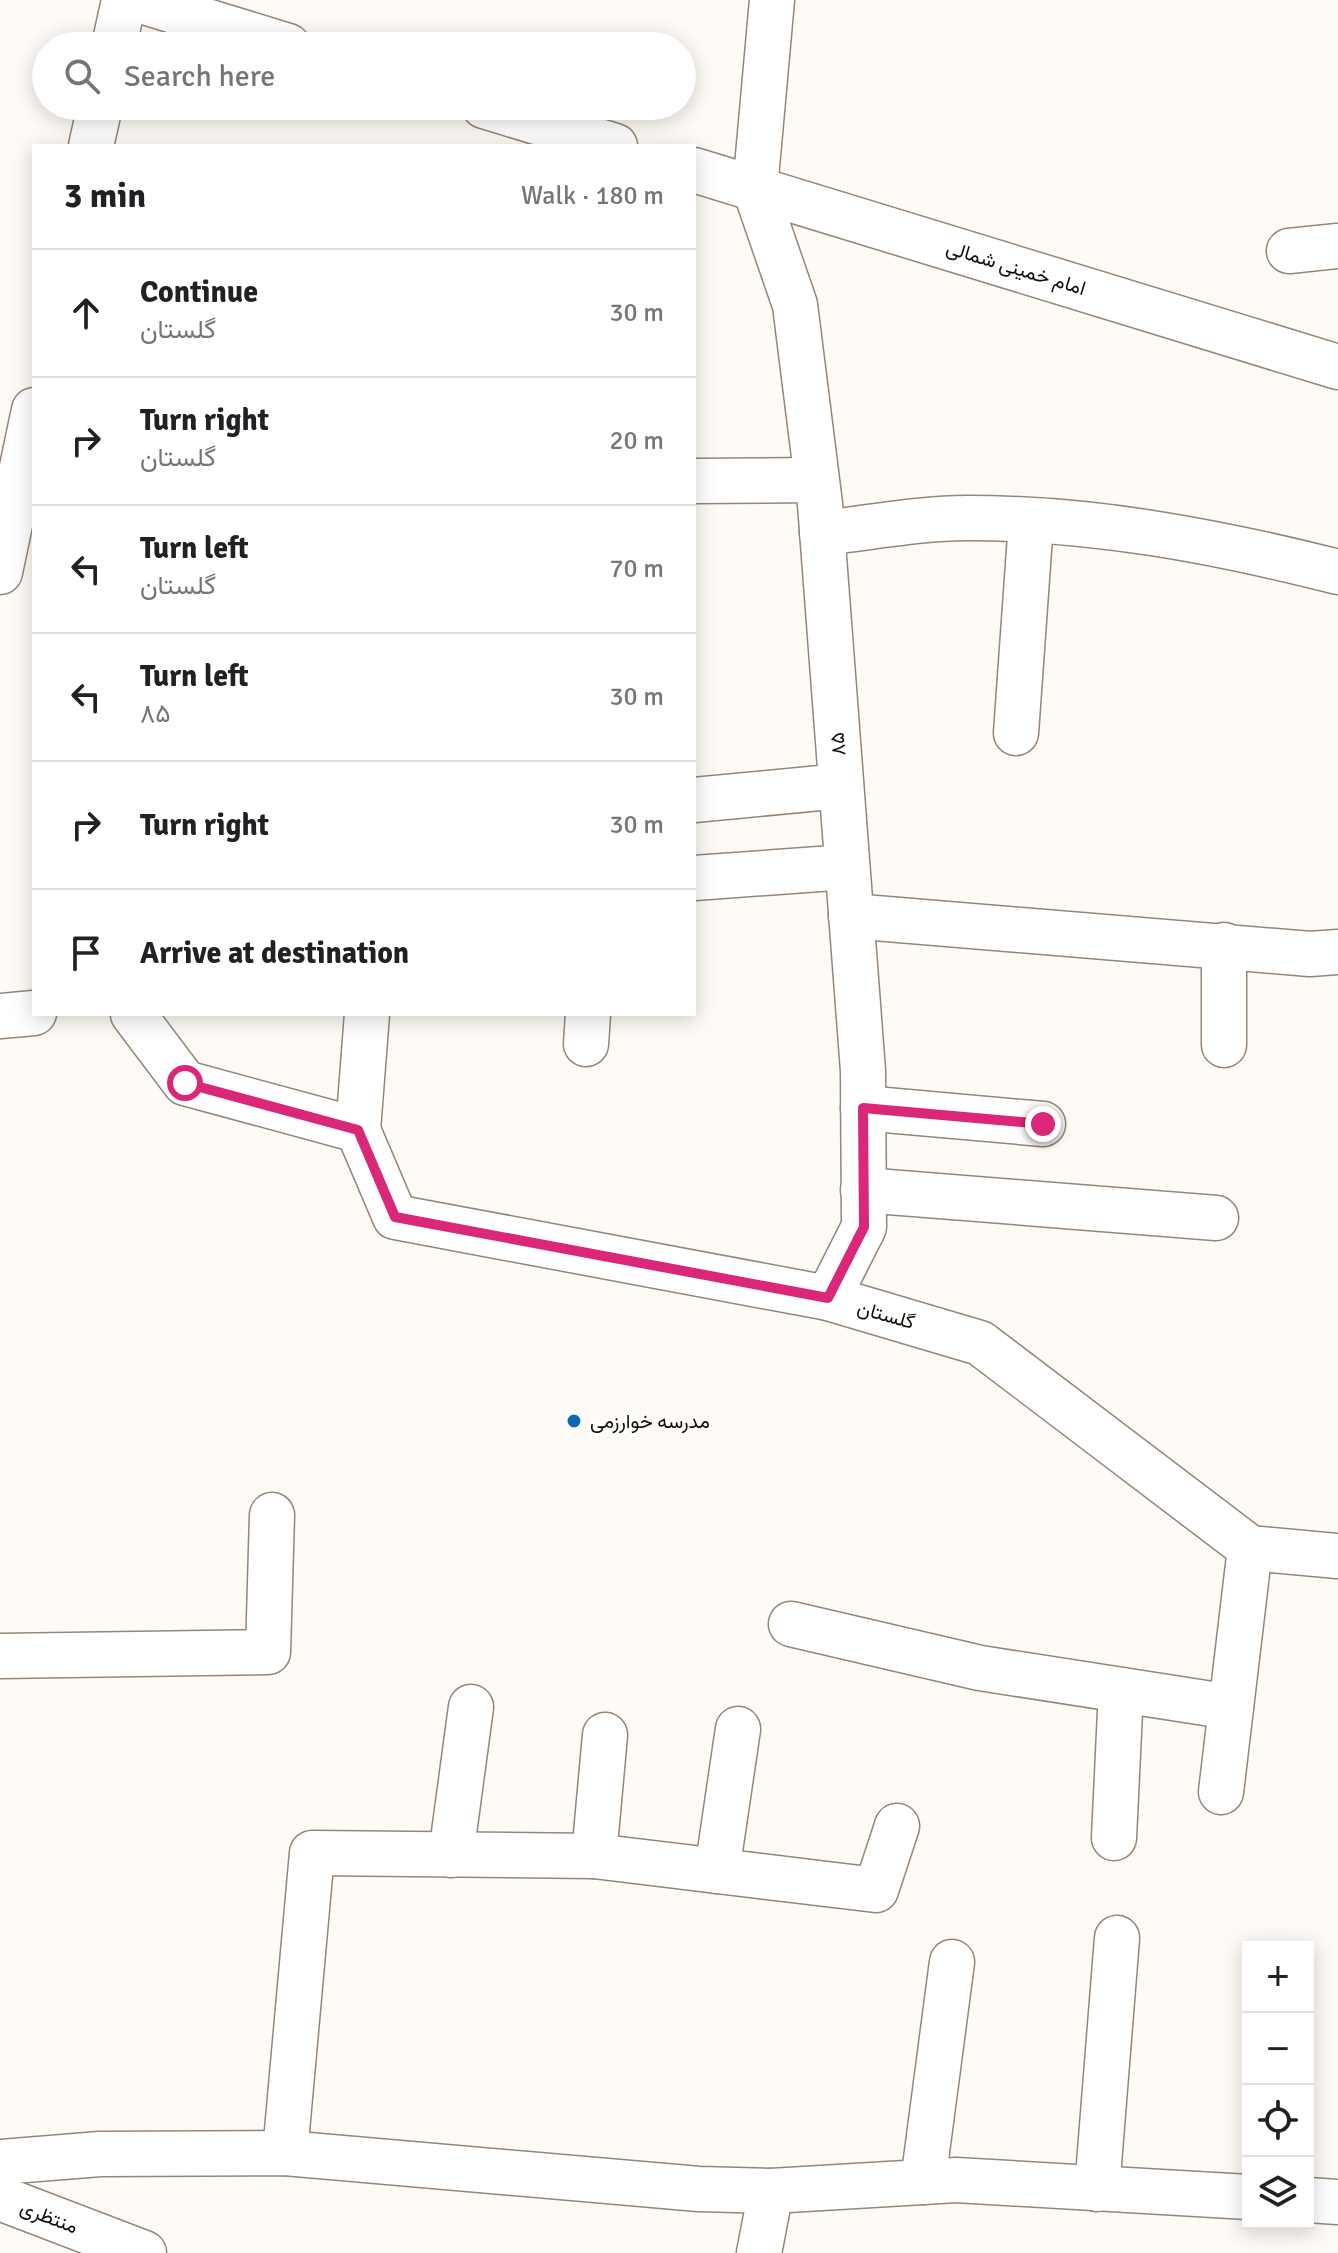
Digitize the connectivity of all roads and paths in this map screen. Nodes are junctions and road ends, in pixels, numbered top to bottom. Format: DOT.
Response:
graph roads {
  1 [pos="124,0"];
  2 [pos="138,0"];
  3 [pos="772,0"];
  4 [pos="117,32"];
  5 [pos="242,32"];
  6 [pos="97,120"];
  7 [pos="508,120"];
  8 [pos="531,133"];
  9 [pos="91,144"];
  10 [pos="602,144"];
  11 [pos="696,171"];
  12 [pos="755,189"];
  13 [pos="1338,246"];
  14 [pos="1289,251"];
  15 [pos="1338,367"];
  16 [pos="32,420"];
  17 [pos="816,480"];
  18 [pos="696,481"];
  19 [pos="1031,522"];
  20 [pos="822,533"];
  21 [pos="0,572"];
  22 [pos="1338,572"];
  23 [pos="1016,733"];
  24 [pos="841,786"];
  25 [pos="696,800"];
  26 [pos="847,867"];
  27 [pos="696,878"];
  28 [pos="851,916"];
  29 [pos="1224,945"];
  30 [pos="1338,952"];
  31 [pos="32,1013"];
  32 [pos="0,1016"];
  33 [pos="135,1016"];
  34 [pos="367,1016"];
  35 [pos="1224,1045"];
  36 [pos="863,1108"];
  37 [pos="1043,1124"];
  38 [pos="358,1130"];
  39 [pos="863,1190"];
  40 [pos="1216,1218"];
  41 [pos="828,1298"];
  42 [pos="272,1515"];
  43 [pos="1250,1548"];
  44 [pos="1338,1556"];
  45 [pos="791,1624"];
  46 [pos="0,1656"];
  47 [pos="1121,1690"];
  48 [pos="471,1707"];
  49 [pos="1231,1707"];
  50 [pos="738,1729"];
  51 [pos="605,1735"];
  52 [pos="1221,1792"];
  53 [pos="897,1826"];
  54 [pos="1114,1838"];
  55 [pos="451,1855"];
  56 [pos="594,1856"];
  57 [pos="717,1871"];
  58 [pos="1117,1938"];
  59 [pos="952,1962"];
  60 [pos="285,2153"];
  61 [pos="0,2162"];
  62 [pos="923,2182"];
  63 [pos="1097,2189"];
  64 [pos="771,2191"];
  65 [pos="1242,2197"];
  66 [pos="0,2198"];
  67 [pos="1314,2200"];
  68 [pos="1338,2202"];
  69 [pos="144,2253"];
  70 [pos="759,2253"];
  1 -- 4 [label="street"];
  2 -- 5 [label="street"];
  3 -- 12 [label="street"];
  6 -- 9 [label="street"];
  7 -- 8 [label="street"];
  8 -- 10 [label="street"];
  11 -- 12 [label="street, امام خمینی شمالی"];
  12 -- 15 [label="street, امام خمینی شمالی"];
  12 -- 17 [label="street, ۸۵"];
  13 -- 14 [label="street"];
  16 -- 21 [label="street"];
  17 -- 18 [label="street"];
  17 -- 20 [label="street, ۸۵"];
  19 -- 20 [label="street"];
  19 -- 22 [label="street"];
  19 -- 23 [label="street"];
  20 -- 24 [label="street, ۸۵"];
  24 -- 25 [label="street"];
  24 -- 26 [label="street, ۸۵"];
  26 -- 27 [label="street"];
  26 -- 28 [label="street, ۸۵"];
  28 -- 29 [label="street"];
  28 -- 36 [label="street, ۸۵"];
  29 -- 30 [label="street"];
  29 -- 35 [label="street"];
  31 -- 32 [label="street"];
  33 -- 38 [label="street"];
  34 -- 38 [label="street"];
  36 -- 37 [label="street"];
  36 -- 39 [label="street, ۸۵"];
  38 -- 41 [label="street, گلستان"];
  39 -- 40 [label="street"];
  39 -- 41 [label="street, ۸۵"];
  41 -- 43 [label="street, گلستان"];
  42 -- 46 [label="street"];
  43 -- 44 [label="street"];
  43 -- 49 [label="street"];
  45 -- 47 [label="street"];
  47 -- 49 [label="street"];
  47 -- 54 [label="street"];
  48 -- 55 [label="street"];
  49 -- 52 [label="street"];
  50 -- 57 [label="street"];
  51 -- 56 [label="street"];
  53 -- 57 [label="street"];
  55 -- 56 [label="street"];
  55 -- 60 [label="street"];
  56 -- 57 [label="street"];
  58 -- 63 [label="street"];
  59 -- 62 [label="street"];
  60 -- 61 [label="street"];
  60 -- 64 [label="street"];
  62 -- 63 [label="street"];
  62 -- 64 [label="street"];
  63 -- 65 [label="street"];
  64 -- 70 [label="street"];
  66 -- 69 [label="street, منتظری"];
  67 -- 68 [label="street"];
}
